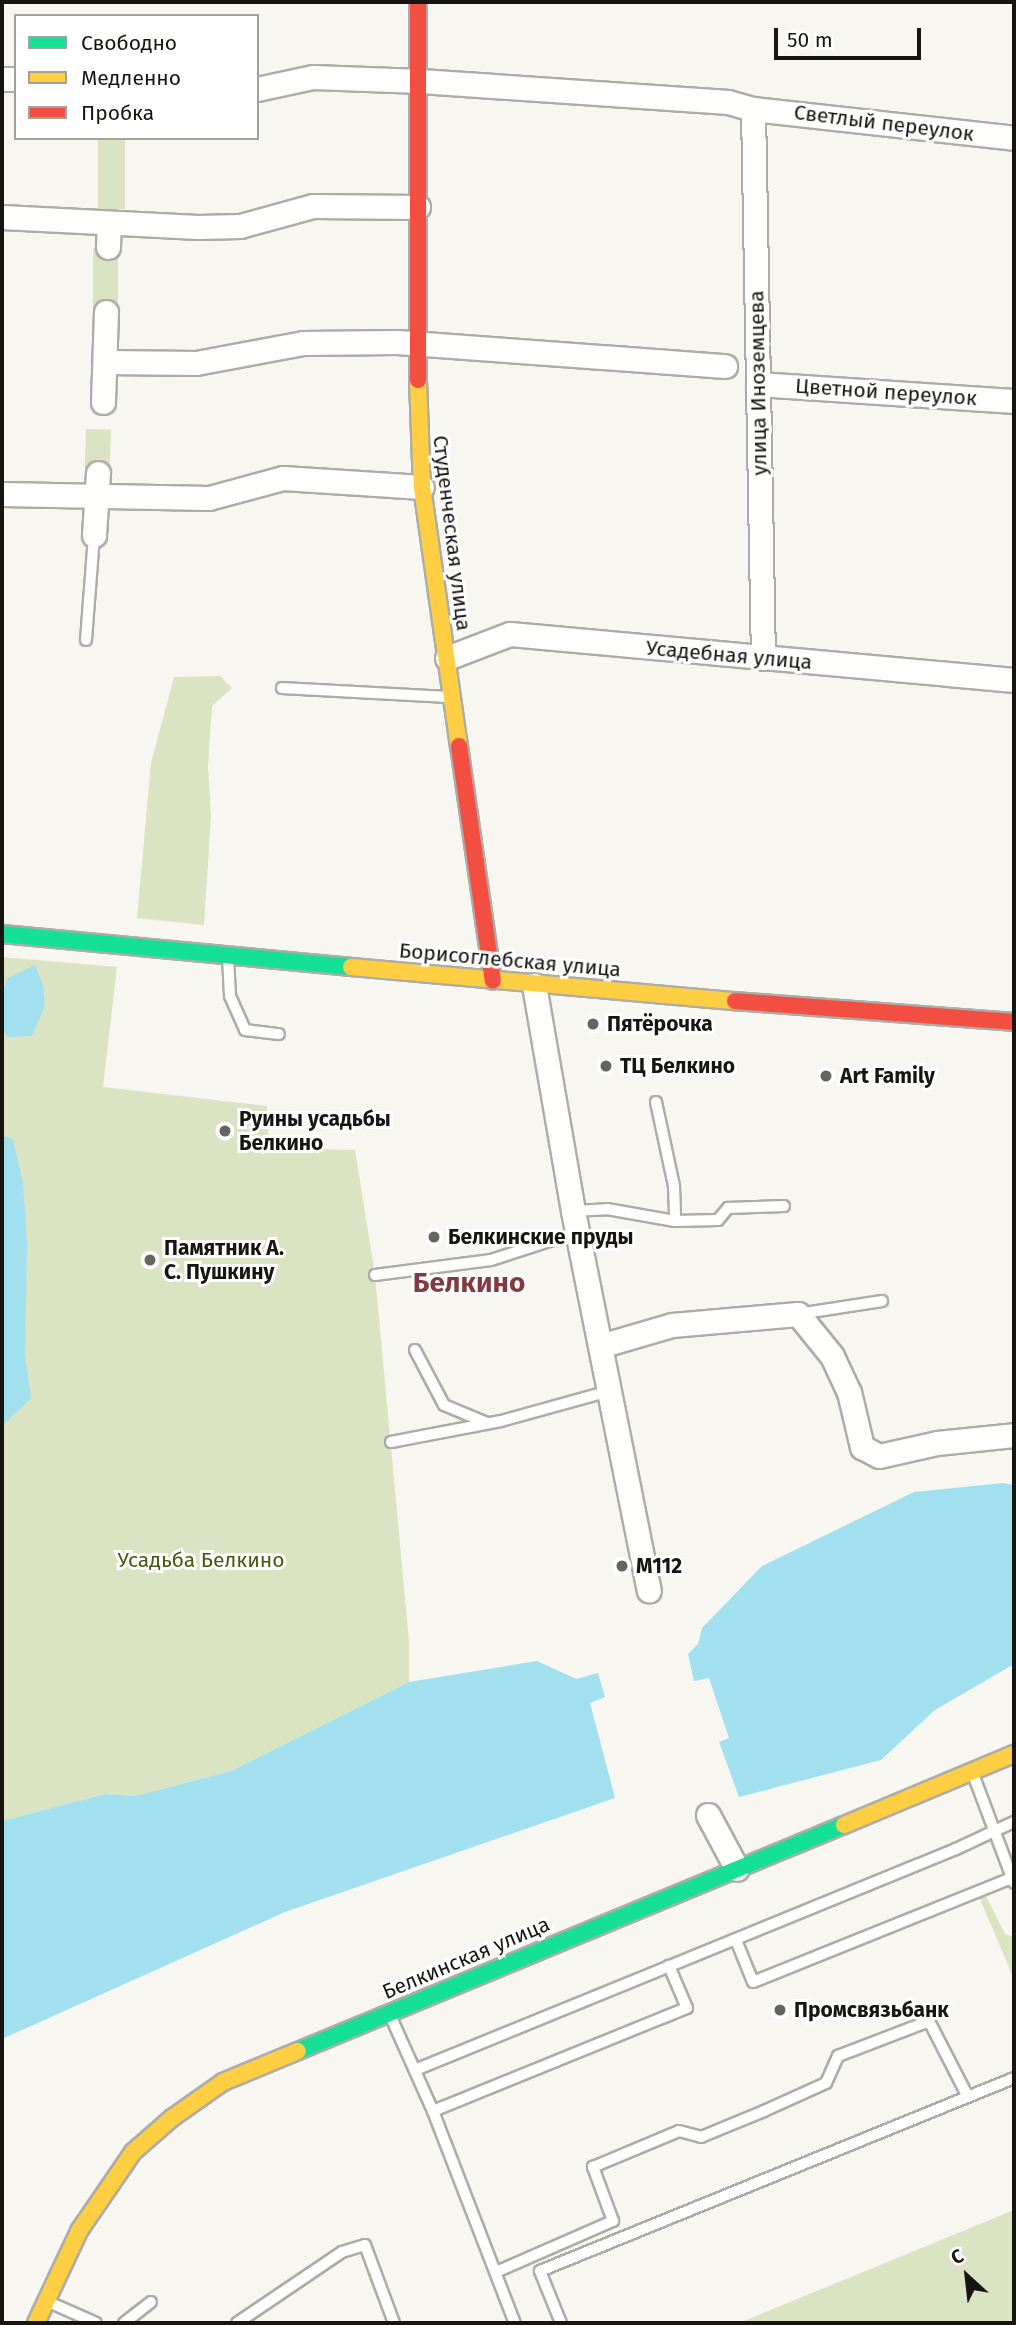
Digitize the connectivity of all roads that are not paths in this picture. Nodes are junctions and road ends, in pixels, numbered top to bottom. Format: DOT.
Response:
graph roads {
  1 [pos="418,2"];
  2 [pos="420,81"];
  3 [pos="259,89"];
  4 [pos="753,109"];
  5 [pos="1014,138"];
  6 [pos="418,207"];
  7 [pos="2,217"];
  8 [pos="109,223"];
  9 [pos="108,247"];
  10 [pos="106,312"];
  11 [pos="418,342"];
  12 [pos="105,362"];
  13 [pos="725,366"];
  14 [pos="758,384"];
  15 [pos="1014,401"];
  16 [pos="103,402"];
  17 [pos="98,473"];
  18 [pos="422,488"];
  19 [pos="2,494"];
  20 [pos="97,498"];
  21 [pos="94,535"];
  22 [pos="86,640"];
  23 [pos="447,658"];
  24 [pos="763,658"];
  25 [pos="1014,680"];
  26 [pos="282,688"];
  27 [pos="455,697"];
  28 [pos="2,934"];
  29 [pos="229,954"];
  30 [pos="493,981"];
  31 [pos="534,985"];
  32 [pos="1014,1022"];
  33 [pos="279,1034"];
  34 [pos="656,1102"];
  35 [pos="784,1206"];
  36 [pos="575,1221"];
  37 [pos="675,1221"];
  38 [pos="375,1275"];
  39 [pos="882,1301"];
  40 [pos="798,1314"];
  41 [pos="600,1346"];
  42 [pos="415,1350"];
  43 [pos="609,1391"];
  44 [pos="487,1423"];
  45 [pos="1014,1435"];
  46 [pos="391,1443"];
  47 [pos="649,1590"];
  48 [pos="1014,1754"];
  49 [pos="972,1771"];
  50 [pos="708,1815"];
  51 [pos="1014,1822"];
  52 [pos="993,1832"];
  53 [pos="737,1869"];
  54 [pos="1013,1881"];
  55 [pos="736,1940"];
  56 [pos="669,1966"];
  57 [pos="389,2012"];
  58 [pos="415,2070"];
  59 [pos="1014,2078"];
  60 [pos="968,2097"];
  61 [pos="433,2110"];
  62 [pos="496,2272"];
  63 [pos="45,2300"];
  64 [pos="151,2302"];
  65 [pos="36,2323"];
  66 [pos="96,2323"];
  67 [pos="124,2323"];
  68 [pos="237,2323"];
  69 [pos="394,2323"];
  70 [pos="515,2323"];
  71 [pos="561,2323"];
  1 -- 2 [label="street, Студенческая улица"];
  2 -- 3 [label="street, Светлый переулок"];
  2 -- 4 [label="street, Светлый переулок"];
  2 -- 6 [label="street, Студенческая улица"];
  4 -- 5 [label="street, Светлый переулок"];
  4 -- 14 [label="street, улица Иноземцева"];
  6 -- 8 [label="street"];
  6 -- 11 [label="street, Студенческая улица"];
  7 -- 8 [label="street"];
  8 -- 9 [label="street"];
  10 -- 12 [label="street"];
  11 -- 12 [label="street"];
  11 -- 13 [label="street"];
  11 -- 18 [label="street, Студенческая улица"];
  12 -- 16 [label="street"];
  14 -- 15 [label="street, Цветной переулок"];
  14 -- 24 [label="street, улица Иноземцева"];
  17 -- 20 [label="street"];
  18 -- 20 [label="street"];
  18 -- 23 [label="street, Студенческая улица"];
  19 -- 20 [label="street"];
  20 -- 21 [label="street"];
  21 -- 22 [label="lane"];
  23 -- 24 [label="street, Усадебная улица"];
  23 -- 27 [label="street, Студенческая улица"];
  24 -- 25 [label="street, Усадебная улица"];
  26 -- 27 [label="lane"];
  27 -- 30 [label="street, Студенческая улица"];
  28 -- 29 [label="street, Борисоглебская улица"];
  29 -- 30 [label="street, Борисоглебская улица"];
  29 -- 33 [label="lane"];
  30 -- 31 [label="street, Борисоглебская улица"];
  31 -- 32 [label="street, Борисоглебская улица"];
  31 -- 36 [label="street"];
  34 -- 37 [label="lane"];
  35 -- 37 [label="lane"];
  36 -- 37 [label="lane"];
  36 -- 38 [label="lane"];
  36 -- 41 [label="street"];
  39 -- 40 [label="lane"];
  40 -- 41 [label="street"];
  40 -- 45 [label="street"];
  41 -- 43 [label="street"];
  42 -- 44 [label="lane"];
  43 -- 44 [label="lane"];
  43 -- 47 [label="street"];
  44 -- 46 [label="lane"];
  48 -- 49 [label="street, Белкинская улица"];
  49 -- 52 [label="lane"];
  49 -- 53 [label="street, Белкинская улица"];
  50 -- 53 [label="street"];
  51 -- 52 [label="lane"];
  52 -- 54 [label="lane"];
  52 -- 55 [label="lane"];
  53 -- 57 [label="street, Белкинская улица"];
  54 -- 55 [label="lane"];
  55 -- 56 [label="lane"];
  56 -- 58 [label="lane"];
  56 -- 61 [label="lane"];
  57 -- 58 [label="lane"];
  57 -- 63 [label="street, Белкинская улица"];
  58 -- 61 [label="lane"];
  59 -- 60 [label="lane"];
  60 -- 62 [label="lane"];
  60 -- 71 [label="lane"];
  61 -- 62 [label="lane"];
  62 -- 70 [label="lane"];
  63 -- 65 [label="street, Белкинская улица"];
  63 -- 66 [label="lane"];
  64 -- 67 [label="lane"];
  68 -- 69 [label="lane"];
}
